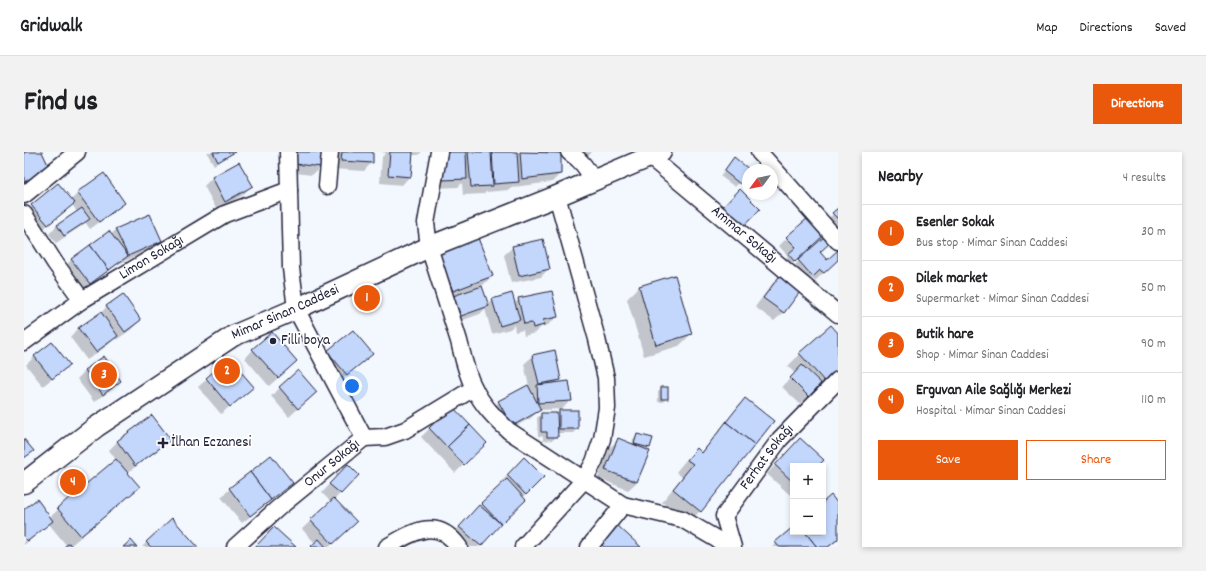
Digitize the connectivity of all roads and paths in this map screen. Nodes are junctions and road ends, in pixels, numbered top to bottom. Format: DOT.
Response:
graph roads {
  1 [pos="77,152"];
  2 [pos="288,152"];
  3 [pos="330,152"];
  4 [pos="439,152"];
  5 [pos="569,152"];
  6 [pos="759,152"];
  7 [pos="656,154"];
  8 [pos="593,181"];
  9 [pos="327,186"];
  10 [pos="289,190"];
  11 [pos="24,195"];
  12 [pos="557,196"];
  13 [pos="24,214"];
  14 [pos="838,241"];
  15 [pos="429,247"];
  16 [pos="82,300"];
  17 [pos="296,309"];
  18 [pos="838,314"];
  19 [pos="24,342"];
  20 [pos="838,380"];
  21 [pos="474,388"];
  22 [pos="364,438"];
  23 [pos="584,480"];
  24 [pos="24,483"];
  25 [pos="623,505"];
  26 [pos="234,547"];
  27 [pos="387,547"];
  28 [pos="459,547"];
  29 [pos="523,547"];
  30 [pos="589,547"];
  31 [pos="731,547"];
  1 -- 11 [label="street"];
  2 -- 10 [label="street, Onur Sokağı"];
  3 -- 9 [label="street"];
  4 -- 15 [label="street"];
  5 -- 8 [label="street"];
  6 -- 14 [label="street"];
  7 -- 8 [label="street, Mimar Sinan Caddesi"];
  7 -- 18 [label="street, Ammar Sokağı"];
  8 -- 12 [label="street, Mimar Sinan Caddesi"];
  10 -- 16 [label="street, Limon Sokağı"];
  10 -- 17 [label="street, Onur Sokağı"];
  12 -- 15 [label="street, Mimar Sinan Caddesi"];
  12 -- 23 [label="street"];
  13 -- 16 [label="street"];
  15 -- 17 [label="street, Mimar Sinan Caddesi"];
  15 -- 21 [label="street"];
  16 -- 19 [label="street, Limon Sokağı"];
  17 -- 22 [label="street, Onur Sokağı"];
  17 -- 24 [label="street, Mimar Sinan Caddesi"];
  20 -- 31 [label="street, Ferhat Sokağı"];
  21 -- 22 [label="street"];
  21 -- 23 [label="street"];
  22 -- 26 [label="street, Onur Sokağı"];
  23 -- 25 [label="street"];
  23 -- 29 [label="street"];
  25 -- 30 [label="street"];
  25 -- 31 [label="street"];
  27 -- 28 [label="street"];
}
